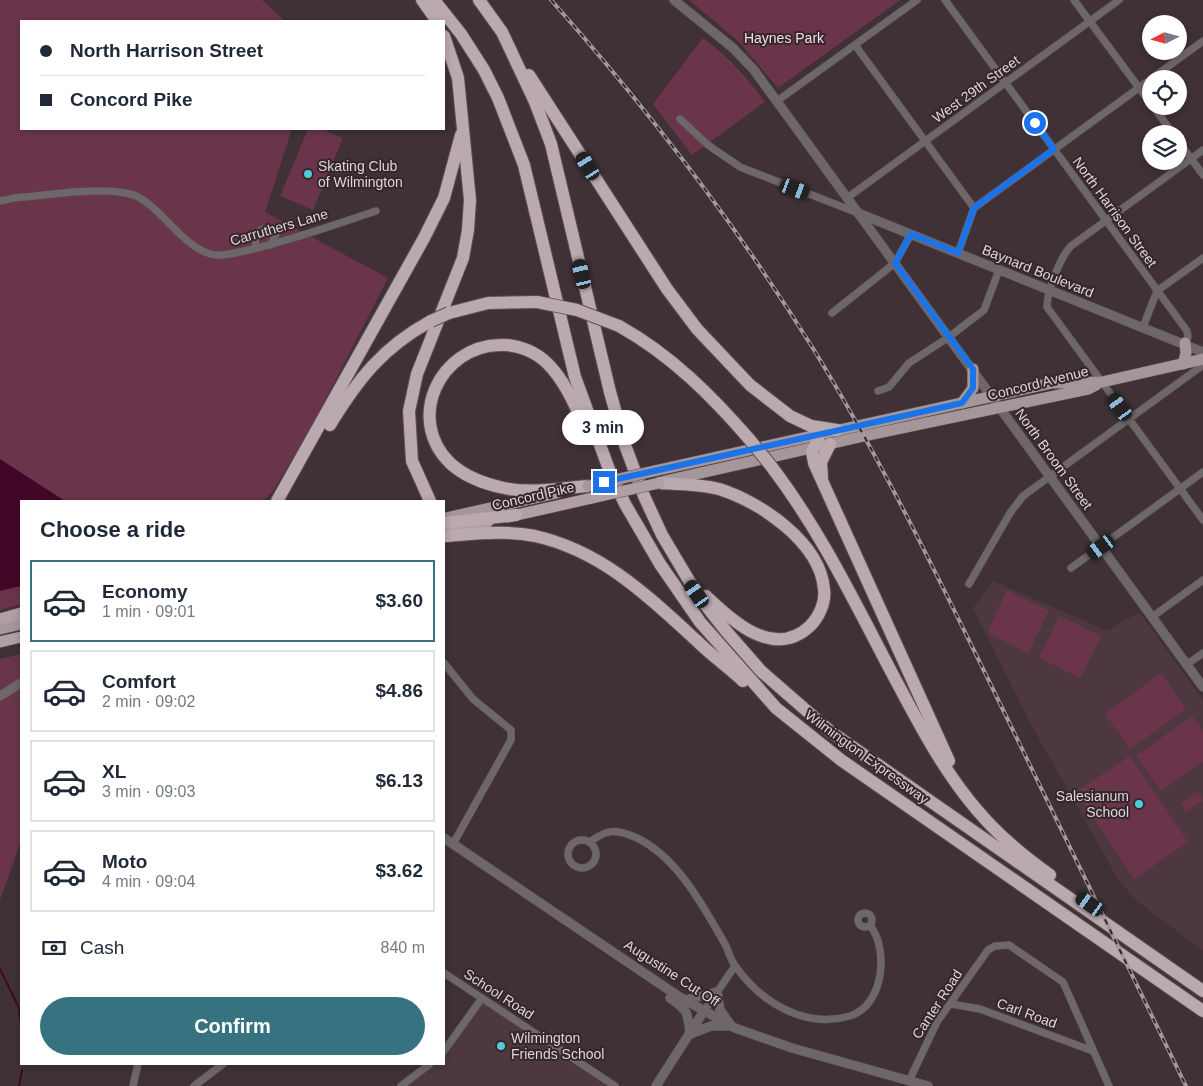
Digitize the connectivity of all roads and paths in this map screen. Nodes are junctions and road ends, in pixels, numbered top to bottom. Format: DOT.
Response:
graph roads {
  1 [pos="422,0"];
  2 [pos="434,0"];
  3 [pos="479,0"];
  4 [pos="674,0"];
  5 [pos="917,0"];
  6 [pos="945,0"];
  7 [pos="1074,0"];
  8 [pos="1118,0"];
  9 [pos="436,20"];
  10 [pos="1090,21"];
  11 [pos="502,32"];
  12 [pos="445,39"];
  13 [pos="1203,41"];
  14 [pos="855,45"];
  15 [pos="1005,83"];
  16 [pos="1139,88"];
  17 [pos="1142,92"];
  18 [pos="778,101"];
  19 [pos="680,119"];
  20 [pos="464,126"];
  21 [pos="926,141"];
  22 [pos="1054,149"];
  23 [pos="1203,150"];
  24 [pos="1187,153"];
  25 [pos="1191,158"];
  26 [pos="1203,175"];
  27 [pos="847,198"];
  28 [pos="0,202"];
  29 [pos="974,208"];
  30 [pos="376,211"];
  31 [pos="858,213"];
  32 [pos="1106,220"];
  33 [pos="911,234"];
  34 [pos="271,245"];
  35 [pos="256,248"];
  36 [pos="958,253"];
  37 [pos="1203,258"];
  38 [pos="895,263"];
  39 [pos="999,270"];
  40 [pos="1050,290"];
  41 [pos="1157,291"];
  42 [pos="832,313"];
  43 [pos="1143,328"];
  44 [pos="949,337"];
  45 [pos="1184,343"];
  46 [pos="1203,352"];
  47 [pos="1203,359"];
  48 [pos="1183,364"];
  49 [pos="1203,365"];
  50 [pos="973,369"];
  51 [pos="1102,382"];
  52 [pos="878,392"];
  53 [pos="992,396"];
  54 [pos="962,403"];
  55 [pos="1000,408"];
  56 [pos="1129,419"];
  57 [pos="837,430"];
  58 [pos="861,431"];
  59 [pos="821,444"];
  60 [pos="1203,472"];
  61 [pos="1049,476"];
  62 [pos="657,477"];
  63 [pos="1180,489"];
  64 [pos="590,492"];
  65 [pos="279,500"];
  66 [pos="279,500"];
  67 [pos="430,500"];
  68 [pos="648,505"];
  69 [pos="516,515"];
  70 [pos="445,519"];
  71 [pos="1203,520"];
  72 [pos="445,523"];
  73 [pos="445,535"];
  74 [pos="445,535"];
  75 [pos="648,544"];
  76 [pos="1101,547"];
  77 [pos="1071,568"];
  78 [pos="1203,580"];
  79 [pos="969,584"];
  80 [pos="20,613"];
  81 [pos="1152,617"];
  82 [pos="0,619"];
  83 [pos="20,624"];
  84 [pos="0,629"];
  85 [pos="20,637"];
  86 [pos="0,642"];
  87 [pos="1203,653"];
  88 [pos="445,664"];
  89 [pos="1186,665"];
  90 [pos="20,685"];
  91 [pos="1203,687"];
  92 [pos="0,696"];
  93 [pos="776,708"];
  94 [pos="993,827"];
  95 [pos="445,839"];
  96 [pos="590,842"];
  97 [pos="453,844"];
  98 [pos="870,925"];
  99 [pos="735,966"];
  100 [pos="445,974"];
  101 [pos="1203,984"];
  102 [pos="668,989"];
  103 [pos="1203,991"];
  104 [pos="717,992"];
  105 [pos="482,998"];
  106 [pos="685,1000"];
  107 [pos="951,1004"];
  108 [pos="704,1011"];
  109 [pos="1203,1011"];
  110 [pos="731,1026"];
  111 [pos="690,1034"];
  112 [pos="445,1050"];
  113 [pos="1093,1051"];
  114 [pos="138,1065"];
  115 [pos="223,1065"];
  116 [pos="429,1065"];
  117 [pos="909,1081"];
  118 [pos="133,1086"];
  119 [pos="194,1086"];
  120 [pos="401,1086"];
  121 [pos="615,1086"];
  122 [pos="656,1086"];
  123 [pos="928,1086"];
  124 [pos="1109,1086"];
  1 -- 9 [label="highway"];
  2 -- 75 [label="highway, Wilmington Expressway"];
  3 -- 11 [label="highway, Wilmington Expressway"];
  4 -- 18 [label="street, North Broom Street"];
  5 -- 14 [label="street"];
  6 -- 15 [label="street, North Harrison Street"];
  7 -- 10 [label="street"];
  8 -- 10 [label="street, West 29th Street"];
  10 -- 15 [label="street, West 29th Street"];
  10 -- 16 [label="street"];
  11 -- 57 [label="highway"];
  11 -- 68 [label="highway, Wilmington Expressway"];
  12 -- 20 [label="highway"];
  13 -- 16 [label="street"];
  14 -- 18 [label="street"];
  14 -- 21 [label="street"];
  15 -- 21 [label="street, West 29th Street"];
  15 -- 22 [label="street, North Harrison Street"];
  16 -- 17 [label="street"];
  16 -- 22 [label="street"];
  18 -- 27 [label="street, North Broom Street"];
  19 -- 31 [label="street, Baynard Boulevard"];
  20 -- 65 [label="highway"];
  20 -- 67 [label="highway"];
  21 -- 27 [label="street, West 29th Street"];
  21 -- 29 [label="street"];
  22 -- 29 [label="street"];
  22 -- 32 [label="street, North Harrison Street"];
  23 -- 25 [label="street"];
  24 -- 25 [label="street"];
  25 -- 26 [label="street"];
  25 -- 32 [label="street"];
  27 -- 31 [label="street, North Broom Street"];
  28 -- 35 [label="street, Carruthers Lane"];
  29 -- 36 [label="street"];
  30 -- 34 [label="street, Carruthers Lane"];
  31 -- 33 [label="street, Baynard Boulevard"];
  31 -- 38 [label="street, North Broom Street"];
  32 -- 40 [label="street"];
  32 -- 41 [label="street, North Harrison Street"];
  33 -- 36 [label="street, Baynard Boulevard"];
  33 -- 38 [label="street"];
  34 -- 35 [label="street, Carruthers Lane"];
  34 -- 35 [label="street"];
  36 -- 39 [label="street, Baynard Boulevard"];
  37 -- 41 [label="street"];
  38 -- 42 [label="street"];
  38 -- 44 [label="street, North Broom Street"];
  39 -- 40 [label="street, Baynard Boulevard"];
  39 -- 44 [label="street"];
  40 -- 43 [label="street, Baynard Boulevard"];
  40 -- 51 [label="street"];
  41 -- 43 [label="street"];
  41 -- 45 [label="street, North Harrison Street"];
  43 -- 45 [label="street, Baynard Boulevard"];
  44 -- 50 [label="street, North Broom Street"];
  44 -- 52 [label="street"];
  45 -- 46 [label="street, Baynard Boulevard"];
  45 -- 48 [label="main road"];
  47 -- 48 [label="main road, Concord Avenue"];
  48 -- 51 [label="main road, Concord Avenue"];
  49 -- 56 [label="street"];
  50 -- 53 [label="street, North Broom Street"];
  50 -- 54 [label="main road"];
  51 -- 53 [label="main road, Concord Avenue"];
  51 -- 55 [label="main road, Concord Avenue"];
  51 -- 56 [label="street"];
  53 -- 54 [label="main road, Concord Avenue"];
  53 -- 55 [label="street, North Broom Street"];
  53 -- 59 [label="main road"];
  54 -- 58 [label="main road, Concord Avenue"];
  55 -- 58 [label="main road, Concord Avenue"];
  55 -- 61 [label="street, North Broom Street"];
  56 -- 61 [label="street"];
  56 -- 63 [label="street"];
  57 -- 58 [label="main road, Concord Pike"];
  57 -- 62 [label="main road, Concord Pike"];
  58 -- 59 [label="main road, Concord Pike"];
  59 -- 62 [label="main road, Concord Pike"];
  59 -- 94 [label="highway"];
  60 -- 63 [label="street"];
  61 -- 76 [label="street, North Broom Street"];
  61 -- 79 [label="street"];
  62 -- 64 [label="highway, Concord Pike, bridge"];
  62 -- 68 [label="highway"];
  63 -- 71 [label="street"];
  63 -- 76 [label="street"];
  64 -- 69 [label="highway, Concord Pike"];
  64 -- 70 [label="main road, Concord Pike"];
  64 -- 75 [label="highway"];
  66 -- 94 [label="highway, bridge"];
  68 -- 103 [label="highway, Wilmington Expressway"];
  69 -- 72 [label="highway"];
  69 -- 73 [label="highway, Concord Pike"];
  74 -- 93 [label="highway"];
  75 -- 93 [label="highway, Wilmington Expressway"];
  76 -- 77 [label="street"];
  76 -- 81 [label="street, North Broom Street"];
  78 -- 81 [label="street"];
  80 -- 82 [label="highway"];
  81 -- 89 [label="street, North Broom Street"];
  83 -- 84 [label="main road"];
  85 -- 86 [label="highway"];
  87 -- 89 [label="street"];
  88 -- 97 [label="street"];
  89 -- 91 [label="street, North Broom Street"];
  90 -- 92 [label="street"];
  93 -- 109 [label="highway, Wilmington Expressway"];
  94 -- 101 [label="highway"];
  95 -- 97 [label="street, Augustine Cut Off"];
  96 -- 96 [label="street"];
  96 -- 99 [label="street"];
  97 -- 102 [label="street, Augustine Cut Off"];
  98 -- 99 [label="street"];
  99 -- 104 [label="street"];
  100 -- 105 [label="street, School Road"];
  102 -- 106 [label="street, Augustine Cut Off"];
  102 -- 111 [label="street"];
  104 -- 106 [label="street"];
  104 -- 108 [label="street"];
  104 -- 110 [label="street"];
  105 -- 112 [label="street"];
  105 -- 121 [label="street, School Road"];
  106 -- 108 [label="street, Augustine Cut Off"];
  107 -- 113 [label="street, Carl Road"];
  107 -- 113 [label="street, Canter Road"];
  107 -- 117 [label="street, Canter Road"];
  108 -- 110 [label="street, Augustine Cut Off"];
  108 -- 111 [label="street"];
  110 -- 111 [label="street"];
  110 -- 117 [label="street, Augustine Cut Off"];
  111 -- 122 [label="street"];
  113 -- 124 [label="street"];
  114 -- 118 [label="street"];
  115 -- 119 [label="street"];
  116 -- 120 [label="street"];
  117 -- 123 [label="street, Augustine Cut Off"];
}
